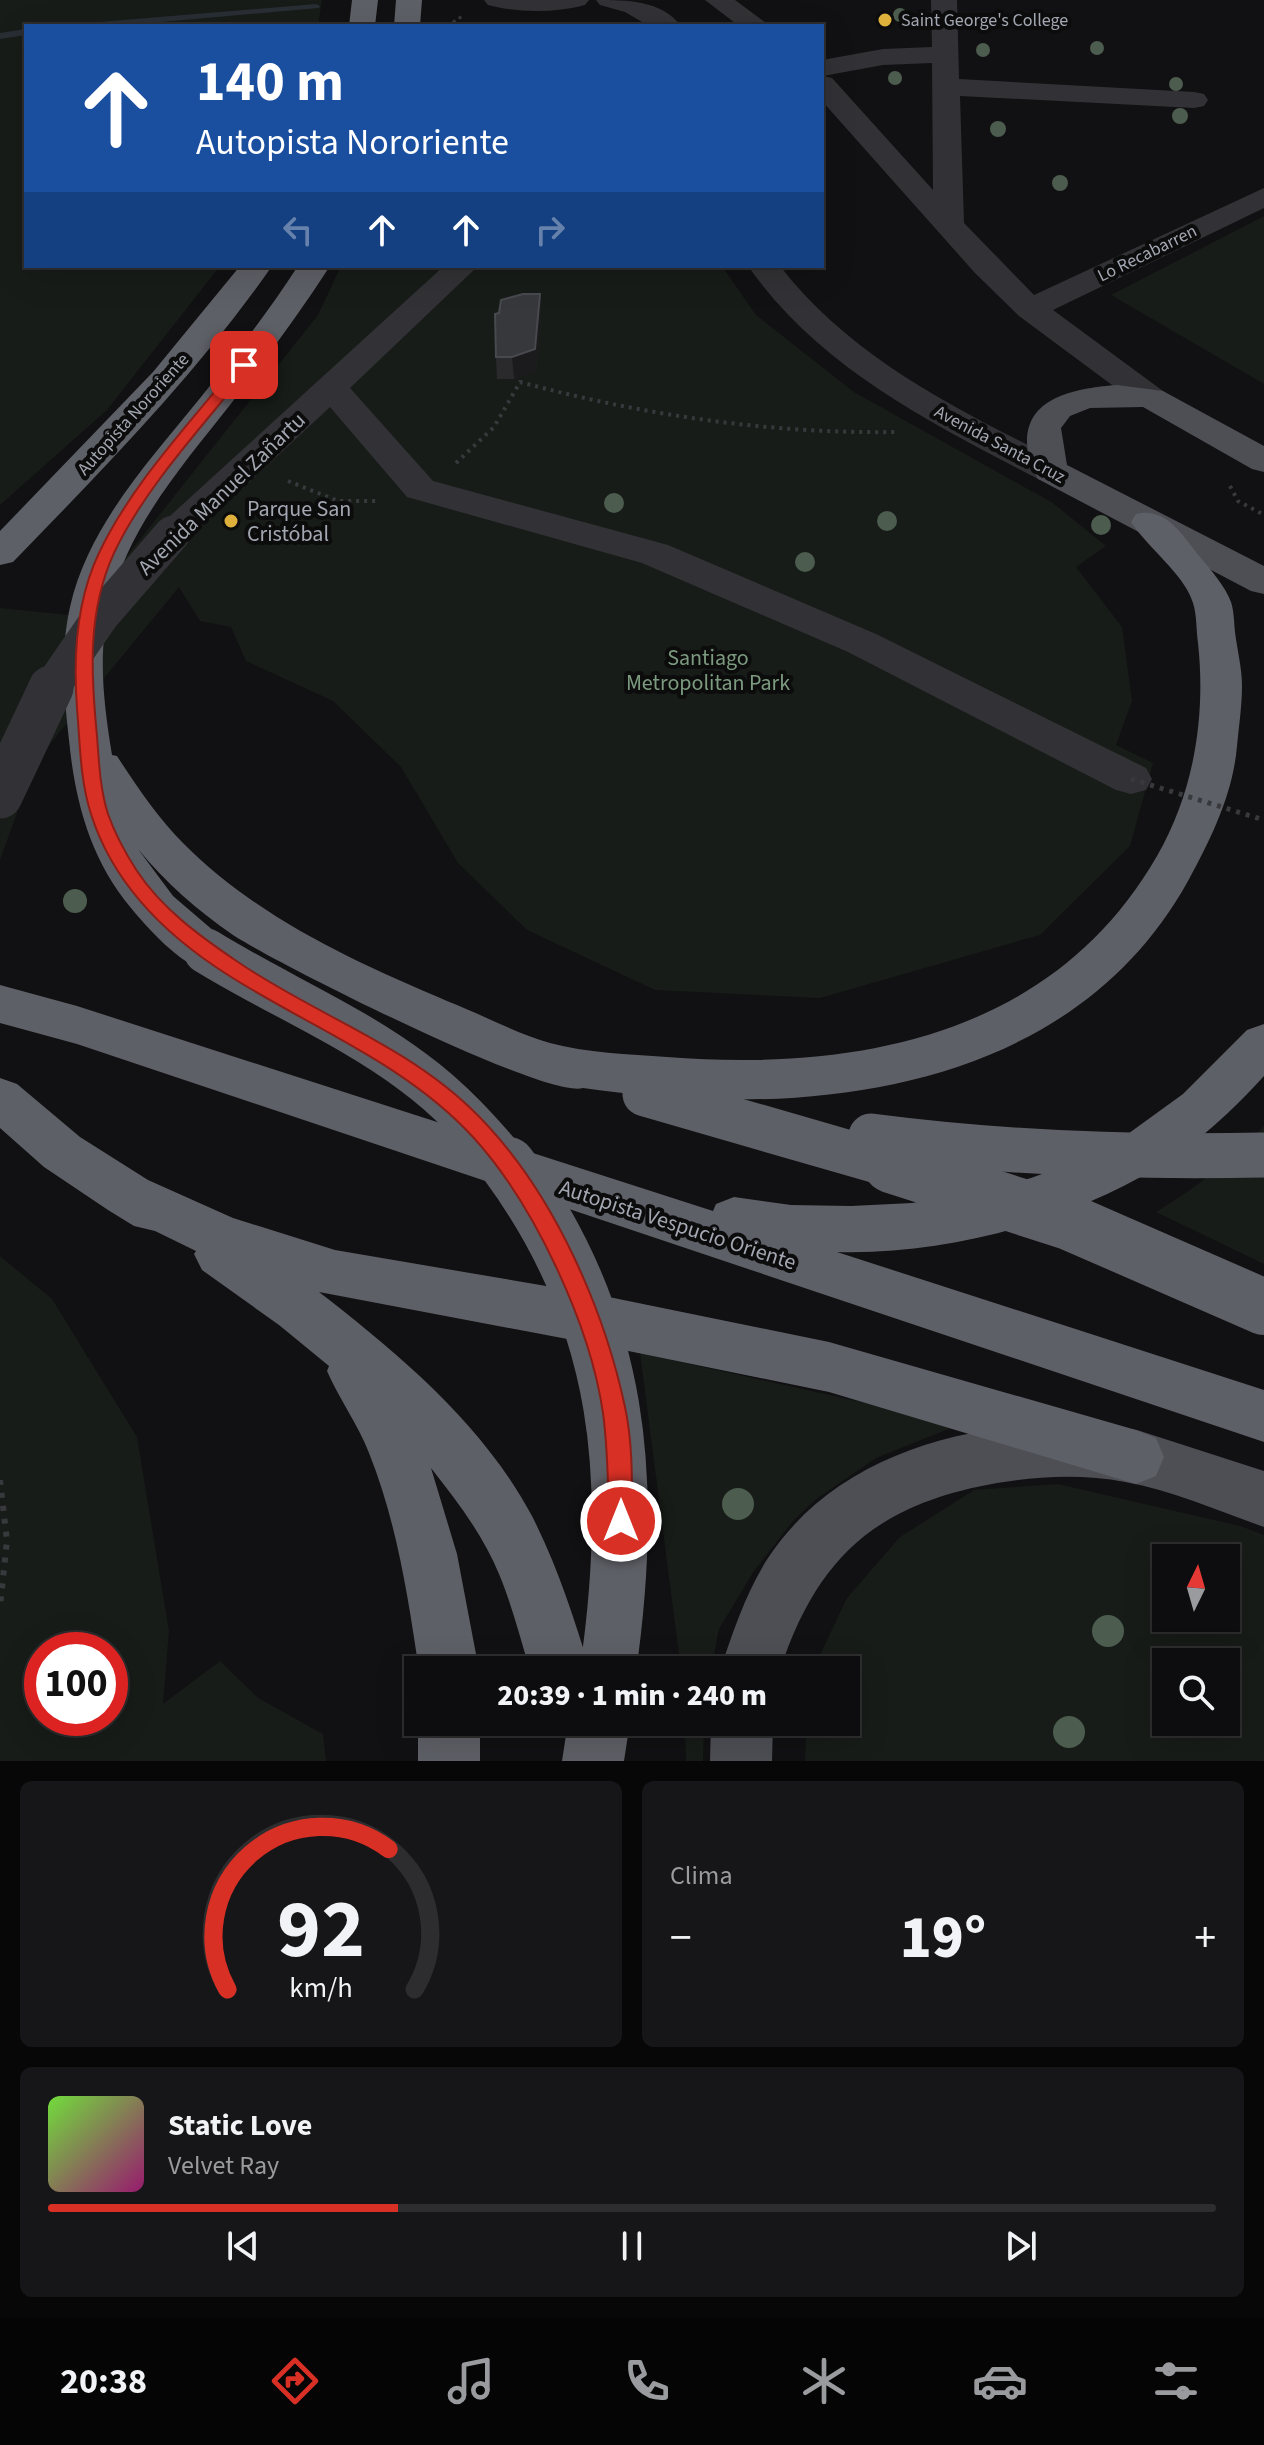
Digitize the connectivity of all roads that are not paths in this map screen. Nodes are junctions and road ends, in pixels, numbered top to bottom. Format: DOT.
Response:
graph roads {
  1 [pos="365,0"];
  2 [pos="409,0"];
  3 [pos="576,0"];
  4 [pos="609,0"];
  5 [pos="718,0"];
  6 [pos="944,0"];
  7 [pos="513,10"];
  8 [pos="362,24"];
  9 [pos="407,24"];
  10 [pos="665,24"];
  11 [pos="754,24"];
  12 [pos="945,42"];
  13 [pos="824,68"];
  14 [pos="824,86"];
  15 [pos="946,87"];
  16 [pos="1194,100"];
  17 [pos="1264,197"];
  18 [pos="949,224"];
  19 [pos="254,268"];
  20 [pos="313,268"];
  21 [pos="460,268"];
  22 [pos="766,268"];
  23 [pos="1030,309"];
  24 [pos="331,387"];
  25 [pos="1151,398"];
  26 [pos="1264,461"];
  27 [pos="1051,471"];
  28 [pos="1149,522"];
  29 [pos="0,553"];
  30 [pos="1264,582"];
  31 [pos="90,746"];
  32 [pos="1131,779"];
  33 [pos="0,796"];
  34 [pos="0,1004"];
  35 [pos="1264,1044"];
  36 [pos="548,1063"];
  37 [pos="645,1094"];
  38 [pos="0,1098"];
  39 [pos="1264,1155"];
  40 [pos="581,1192"];
  41 [pos="126,1194"];
  42 [pos="1264,1307"];
  43 [pos="330,1336"];
  44 [pos="1061,1350"];
  45 [pos="1264,1402"];
  46 [pos="1264,1416"];
  47 [pos="1136,1457"];
  48 [pos="1264,1499"];
  49 [pos="446,1656"];
  50 [pos="556,1656"];
  51 [pos="609,1656"];
  52 [pos="754,1656"];
  53 [pos="571,1736"];
  54 [pos="597,1736"];
  55 [pos="742,1736"];
  56 [pos="574,1761"];
  57 [pos="593,1761"];
  58 [pos="741,1761"];
  1 -- 8 [label="highway"];
  2 -- 9 [label="highway"];
  3 -- 7 [label="street"];
  4 -- 10 [label="street"];
  5 -- 11 [label="street"];
  6 -- 12 [label="street"];
  12 -- 13 [label="street"];
  12 -- 15 [label="street"];
  14 -- 18 [label="street"];
  15 -- 16 [label="street"];
  15 -- 18 [label="street"];
  17 -- 23 [label="street, Lo Recabarren"];
  18 -- 23 [label="street"];
  19 -- 29 [label="highway, Autopista Nororiente"];
  20 -- 31 [label="highway"];
  21 -- 24 [label="street, Avenida Manuel Zañartu"];
  22 -- 27 [label="street, Avenida Santa Cruz"];
  23 -- 25 [label="street"];
  24 -- 32 [label="street"];
  24 -- 33 [label="street, Avenida Manuel Zañartu, bridge"];
  25 -- 26 [label="main road"];
  25 -- 27 [label="main road"];
  27 -- 28 [label="main road, Avenida Santa Cruz"];
  28 -- 30 [label="main road, Avenida Santa Cruz"];
  28 -- 36 [label="highway"];
  31 -- 36 [label="highway"];
  31 -- 51 [label="highway, bridge"];
  34 -- 40 [label="highway, Autopista Vespucio Oriente"];
  35 -- 40 [label="highway"];
  36 -- 37 [label="highway"];
  37 -- 39 [label="highway, bridge"];
  37 -- 42 [label="highway, bridge"];
  38 -- 41 [label="highway"];
  40 -- 44 [label="highway, Autopista Vespucio Oriente"];
  41 -- 43 [label="highway"];
  41 -- 47 [label="highway"];
  43 -- 49 [label="highway"];
  43 -- 50 [label="highway"];
  44 -- 45 [label="highway"];
  44 -- 46 [label="highway, Autopista Vespucio Oriente"];
  47 -- 48 [label="main road"];
  47 -- 52 [label="main road"];
  53 -- 56 [label="highway"];
  54 -- 57 [label="highway"];
  55 -- 58 [label="main road"];
}
